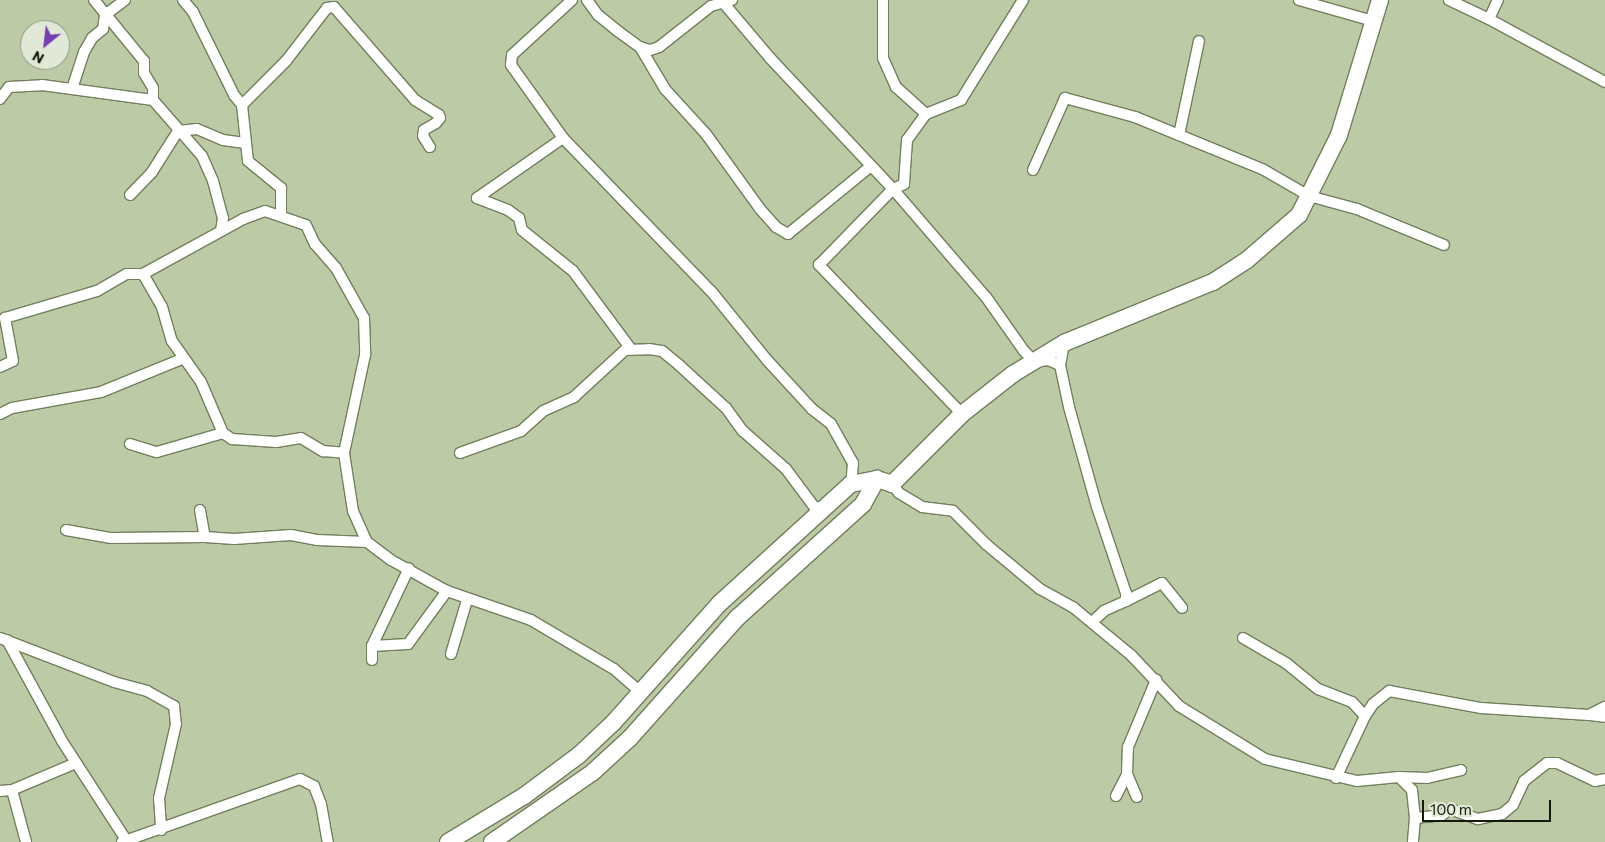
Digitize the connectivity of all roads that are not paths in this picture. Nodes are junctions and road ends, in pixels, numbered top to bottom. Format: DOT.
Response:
graph roads {
  1 [pos="94,0"];
  2 [pos="125,0"];
  3 [pos="183,0"];
  4 [pos="572,0"];
  5 [pos="587,0"];
  6 [pos="883,0"];
  7 [pos="1023,0"];
  8 [pos="1298,0"];
  9 [pos="1380,0"];
  10 [pos="1449,0"];
  11 [pos="1498,0"];
  12 [pos="726,1"];
  13 [pos="325,4"];
  14 [pos="105,15"];
  15 [pos="1489,19"];
  16 [pos="1372,22"];
  17 [pos="1199,41"];
  18 [pos="640,47"];
  19 [pos="1605,82"];
  20 [pos="72,89"];
  21 [pos="0,99"];
  22 [pos="154,100"];
  23 [pos="242,105"];
  24 [pos="926,114"];
  25 [pos="178,131"];
  26 [pos="1179,135"];
  27 [pos="563,138"];
  28 [pos="245,143"];
  29 [pos="430,148"];
  30 [pos="871,166"];
  31 [pos="1034,170"];
  32 [pos="893,189"];
  33 [pos="130,195"];
  34 [pos="1309,196"];
  35 [pos="281,216"];
  36 [pos="221,231"];
  37 [pos="1444,245"];
  38 [pos="143,274"];
  39 [pos="1064,343"];
  40 [pos="632,349"];
  41 [pos="182,358"];
  42 [pos="1035,362"];
  43 [pos="1060,365"];
  44 [pos="0,367"];
  45 [pos="0,414"];
  46 [pos="962,414"];
  47 [pos="223,433"];
  48 [pos="130,444"];
  49 [pos="344,453"];
  50 [pos="460,453"];
  51 [pos="885,481"];
  52 [pos="852,484"];
  53 [pos="826,506"];
  54 [pos="200,510"];
  55 [pos="66,530"];
  56 [pos="205,537"];
  57 [pos="367,542"];
  58 [pos="410,568"];
  59 [pos="447,591"];
  60 [pos="470,600"];
  61 [pos="1126,601"];
  62 [pos="1182,608"];
  63 [pos="1092,622"];
  64 [pos="1243,638"];
  65 [pos="3,639"];
  66 [pos="372,646"];
  67 [pos="451,654"];
  68 [pos="372,660"];
  69 [pos="1156,680"];
  70 [pos="640,692"];
  71 [pos="1605,707"];
  72 [pos="1589,715"];
  73 [pos="1365,716"];
  74 [pos="1605,718"];
  75 [pos="76,764"];
  76 [pos="1461,770"];
  77 [pos="1127,774"];
  78 [pos="1399,777"];
  79 [pos="1336,778"];
  80 [pos="1605,779"];
  81 [pos="12,790"];
  82 [pos="0,791"];
  83 [pos="1116,796"];
  84 [pos="1137,797"];
  85 [pos="1415,818"];
  86 [pos="161,830"];
  87 [pos="124,841"];
  88 [pos="26,842"];
  89 [pos="328,842"];
  90 [pos="448,842"];
  91 [pos="492,842"];
  92 [pos="1413,842"];
  1 -- 14 [label="street"];
  2 -- 14 [label="street"];
  3 -- 23 [label="street"];
  4 -- 27 [label="street"];
  5 -- 18 [label="street"];
  6 -- 24 [label="street"];
  7 -- 24 [label="street"];
  8 -- 16 [label="street"];
  9 -- 16 [label="main road"];
  10 -- 15 [label="street"];
  11 -- 15 [label="street"];
  12 -- 18 [label="street"];
  12 -- 30 [label="street"];
  13 -- 23 [label="street"];
  13 -- 29 [label="street"];
  14 -- 20 [label="street"];
  14 -- 22 [label="street"];
  15 -- 19 [label="street"];
  16 -- 34 [label="main road"];
  17 -- 26 [label="street"];
  18 -- 30 [label="street"];
  20 -- 21 [label="street"];
  20 -- 22 [label="street"];
  22 -- 25 [label="street"];
  23 -- 28 [label="street"];
  24 -- 32 [label="street"];
  25 -- 28 [label="street"];
  25 -- 33 [label="street"];
  25 -- 36 [label="street"];
  26 -- 31 [label="street"];
  26 -- 34 [label="street"];
  27 -- 40 [label="street"];
  27 -- 52 [label="street"];
  28 -- 35 [label="street"];
  30 -- 32 [label="street"];
  32 -- 42 [label="street"];
  32 -- 46 [label="street"];
  34 -- 37 [label="street"];
  34 -- 39 [label="main road"];
  35 -- 36 [label="street"];
  35 -- 49 [label="street"];
  36 -- 38 [label="street"];
  38 -- 41 [label="street"];
  38 -- 44 [label="street"];
  39 -- 42 [label="main road"];
  39 -- 43 [label="street"];
  40 -- 50 [label="street"];
  40 -- 53 [label="street"];
  41 -- 45 [label="street"];
  41 -- 47 [label="street"];
  42 -- 43 [label="street"];
  42 -- 46 [label="main road"];
  43 -- 61 [label="street"];
  46 -- 51 [label="main road"];
  47 -- 48 [label="street"];
  47 -- 49 [label="street"];
  49 -- 57 [label="street"];
  51 -- 52 [label="main road"];
  51 -- 63 [label="street"];
  51 -- 91 [label="main road"];
  52 -- 53 [label="main road"];
  53 -- 70 [label="main road"];
  54 -- 56 [label="street"];
  55 -- 56 [label="street"];
  56 -- 57 [label="street"];
  57 -- 58 [label="street"];
  58 -- 59 [label="street"];
  58 -- 66 [label="street"];
  59 -- 60 [label="street"];
  59 -- 66 [label="street"];
  60 -- 67 [label="street"];
  60 -- 70 [label="street"];
  61 -- 62 [label="street"];
  61 -- 63 [label="street"];
  63 -- 69 [label="street"];
  64 -- 73 [label="street"];
  65 -- 75 [label="street"];
  65 -- 86 [label="street"];
  66 -- 68 [label="street"];
  69 -- 77 [label="street"];
  69 -- 79 [label="street"];
  70 -- 90 [label="main road"];
  71 -- 72 [label="street"];
  72 -- 73 [label="street"];
  72 -- 74 [label="street"];
  73 -- 79 [label="street"];
  75 -- 81 [label="street"];
  75 -- 87 [label="street"];
  76 -- 78 [label="street"];
  77 -- 83 [label="street"];
  77 -- 84 [label="street"];
  78 -- 79 [label="street"];
  78 -- 85 [label="street"];
  80 -- 85 [label="street"];
  81 -- 82 [label="street"];
  81 -- 88 [label="street"];
  85 -- 92 [label="street"];
  86 -- 87 [label="street"];
  86 -- 89 [label="street"];
}
